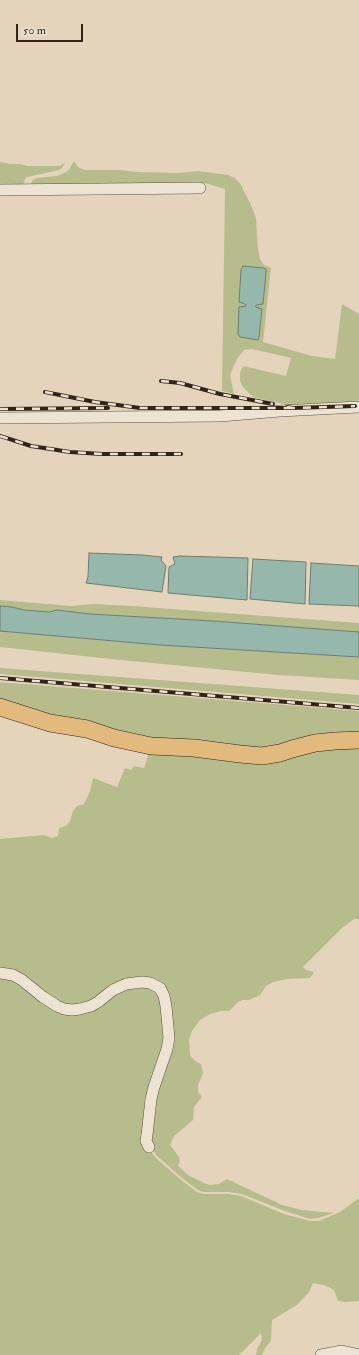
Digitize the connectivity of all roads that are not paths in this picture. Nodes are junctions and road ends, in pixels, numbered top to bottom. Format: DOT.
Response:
graph roads {
  1 [pos="200,188"];
  2 [pos="0,190"];
  3 [pos="359,407"];
  4 [pos="0,418"];
  5 [pos="0,707"];
  6 [pos="359,740"];
  7 [pos="0,973"];
  8 [pos="149,1147"];
  9 [pos="321,1355"];
  10 [pos="359,1355"];
  1 -- 2 [label="street"];
  3 -- 4 [label="street"];
  5 -- 6 [label="main road"];
  7 -- 8 [label="street"];
  9 -- 10 [label="street"];
}
